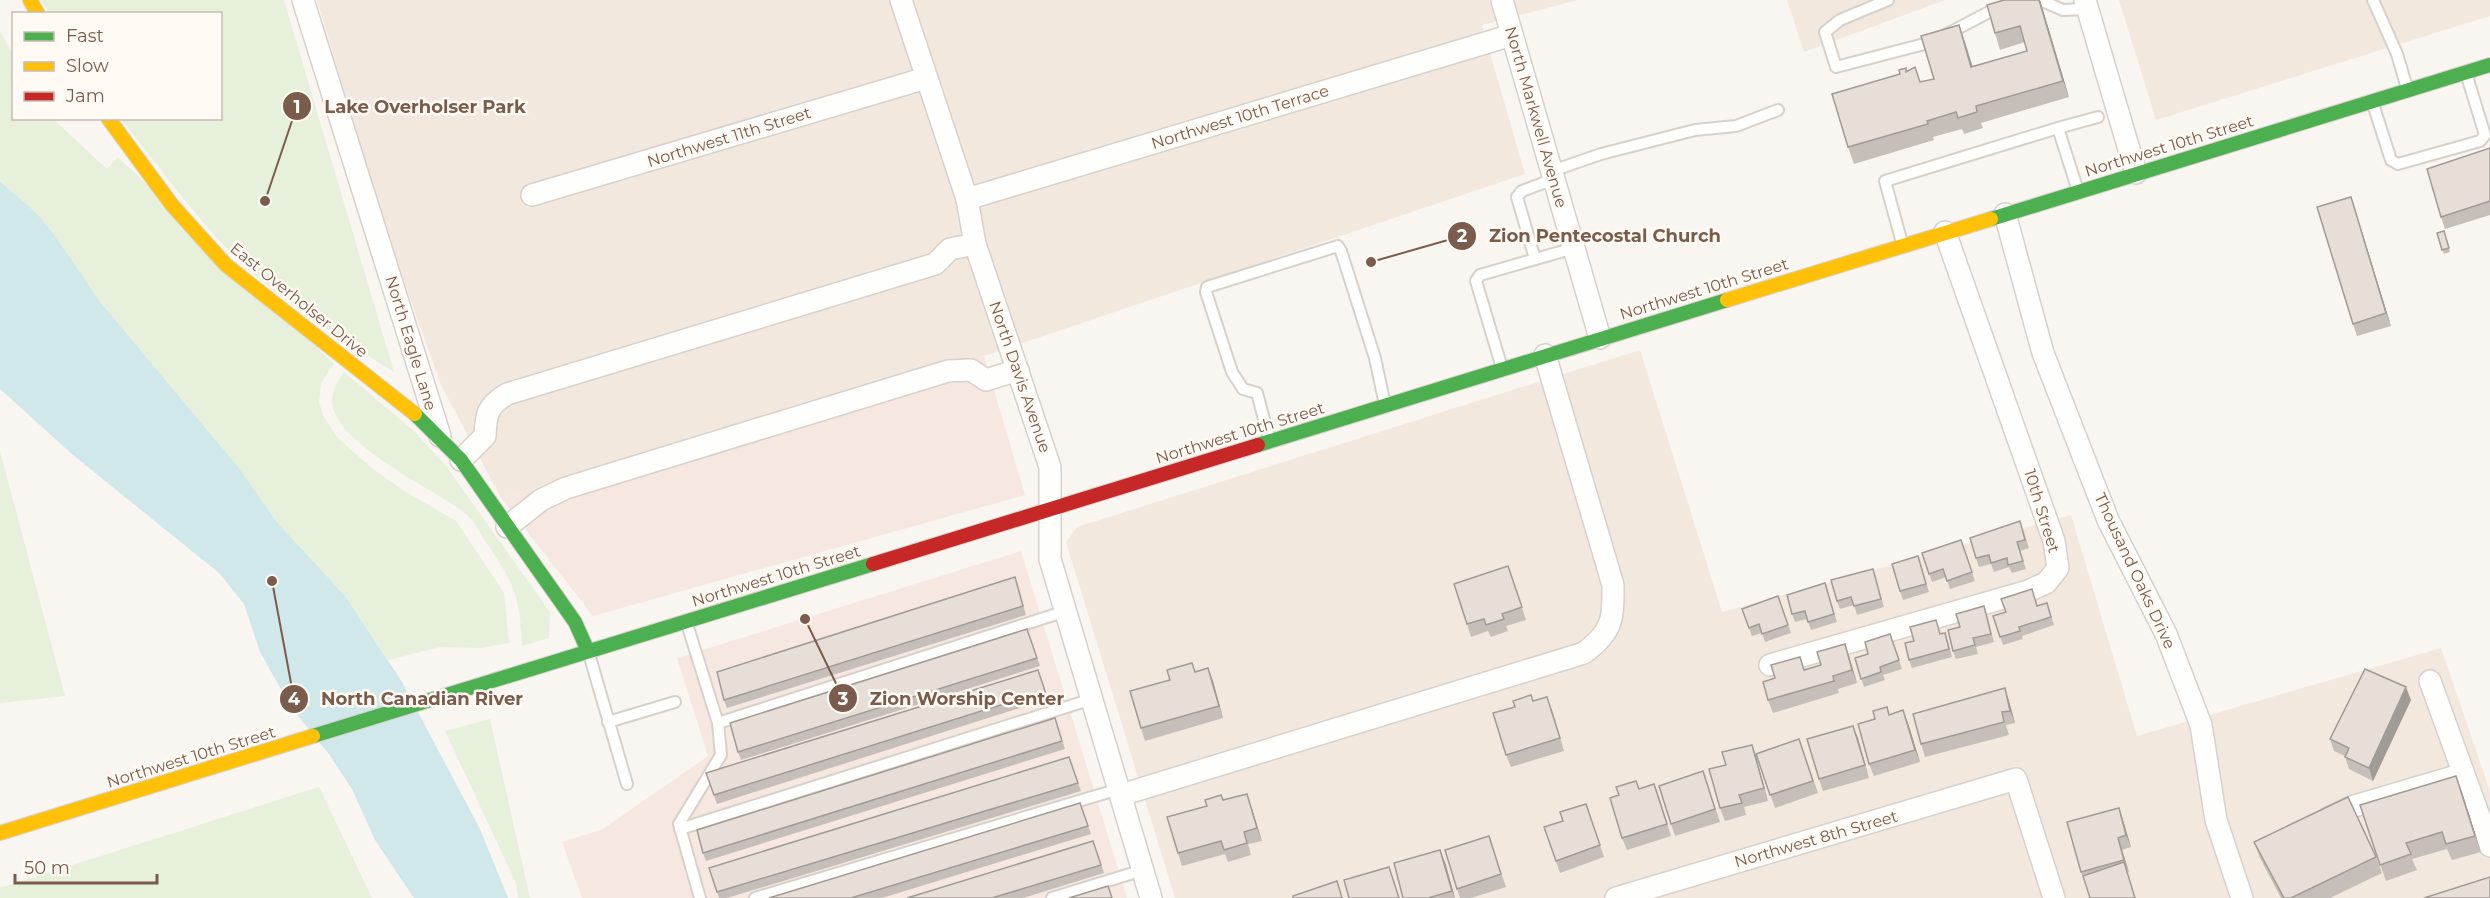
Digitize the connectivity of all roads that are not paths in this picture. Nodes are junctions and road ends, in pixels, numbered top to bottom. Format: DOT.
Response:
graph roads {
  1 [pos="303,0"];
  2 [pos="901,0"];
  3 [pos="1502,0"];
  4 [pos="1888,0"];
  5 [pos="2024,0"];
  6 [pos="2040,0"];
  7 [pos="2373,0"];
  8 [pos="2086,4"];
  9 [pos="1512,35"];
  10 [pos="2490,65"];
  11 [pos="2466,73"];
  12 [pos="926,78"];
  13 [pos="2408,91"];
  14 [pos="2372,102"];
  15 [pos="1778,110"];
  16 [pos="2098,117"];
  17 [pos="109,120"];
  18 [pos="2058,128"];
  19 [pos="2136,173"];
  20 [pos="1553,175"];
  21 [pos="2078,191"];
  22 [pos="532,195"];
  23 [pos="967,199"];
  24 [pos="2005,214"];
  25 [pos="1945,232"];
  26 [pos="975,244"];
  27 [pos="1903,245"];
  28 [pos="1574,248"];
  29 [pos="1535,259"];
  30 [pos="1600,338"];
  31 [pos="1545,355"];
  32 [pos="1502,369"];
  33 [pos="1018,370"];
  34 [pos="1385,405"];
  35 [pos="440,436"];
  36 [pos="1270,441"];
  37 [pos="461,460"];
  38 [pos="1048,511"];
  39 [pos="507,527"];
  40 [pos="1066,611"];
  41 [pos="686,621"];
  42 [pos="588,651"];
  43 [pos="1770,665"];
  44 [pos="2430,681"];
  45 [pos="1092,699"];
  46 [pos="675,702"];
  47 [pos="608,722"];
  48 [pos="718,723"];
  49 [pos="2463,774"];
  50 [pos="627,784"];
  51 [pos="1120,792"];
  52 [pos="2311,826"];
  53 [pos="680,829"];
  54 [pos="0,833"];
  55 [pos="2490,846"];
  56 [pos="1143,870"];
  57 [pos="700,898"];
  58 [pos="756,898"];
  59 [pos="1052,898"];
  60 [pos="1151,898"];
  61 [pos="1616,898"];
  62 [pos="2054,898"];
  63 [pos="2242,898"];
  1 -- 35 [label="street, North Eagle Lane"];
  2 -- 12 [label="street, North Davis Avenue"];
  3 -- 9 [label="street, North Markwell Avenue"];
  4 -- 5 [label="lane"];
  6 -- 8 [label="lane"];
  7 -- 13 [label="lane"];
  8 -- 19 [label="street"];
  9 -- 20 [label="street, North Markwell Avenue"];
  9 -- 23 [label="street, Northwest 10th Terrace"];
  10 -- 11 [label="main road, Northwest 10th Street"];
  11 -- 13 [label="main road, Northwest 10th Street"];
  11 -- 14 [label="lane"];
  12 -- 22 [label="street, Northwest 11th Street"];
  12 -- 23 [label="street, North Davis Avenue"];
  13 -- 14 [label="main road, Northwest 10th Street"];
  14 -- 19 [label="main road, Northwest 10th Street"];
  15 -- 20 [label="lane"];
  16 -- 18 [label="lane"];
  17 -- 35 [label="main road, East Overholser Drive"];
  18 -- 21 [label="lane"];
  18 -- 27 [label="lane"];
  19 -- 21 [label="main road, Northwest 10th Street"];
  20 -- 28 [label="street, North Markwell Avenue"];
  20 -- 29 [label="lane"];
  21 -- 24 [label="main road, Northwest 10th Street"];
  23 -- 26 [label="street, North Davis Avenue"];
  24 -- 25 [label="main road, Northwest 10th Street"];
  24 -- 63 [label="street, Thousand Oaks Drive"];
  25 -- 27 [label="main road, Northwest 10th Street"];
  25 -- 43 [label="street, 10th Street"];
  26 -- 33 [label="street, North Davis Avenue"];
  26 -- 37 [label="street"];
  27 -- 30 [label="main road, Northwest 10th Street"];
  28 -- 29 [label="lane"];
  28 -- 30 [label="street, North Markwell Avenue"];
  29 -- 32 [label="lane"];
  30 -- 31 [label="main road, Northwest 10th Street"];
  31 -- 32 [label="main road, Northwest 10th Street"];
  31 -- 51 [label="street"];
  32 -- 34 [label="main road, Northwest 10th Street"];
  33 -- 38 [label="street, North Davis Avenue"];
  33 -- 39 [label="street"];
  34 -- 36 [label="main road, Northwest 10th Street"];
  34 -- 36 [label="lane"];
  35 -- 37 [label="main road, North Eagle Lane"];
  36 -- 38 [label="main road, Northwest 10th Street"];
  37 -- 39 [label="main road, North Eagle Lane"];
  38 -- 40 [label="street, North Davis Avenue"];
  38 -- 41 [label="main road, Northwest 10th Street"];
  39 -- 42 [label="main road, North Eagle Lane"];
  40 -- 45 [label="street, North Davis Avenue"];
  40 -- 48 [label="lane"];
  41 -- 42 [label="main road, Northwest 10th Street"];
  41 -- 48 [label="lane"];
  42 -- 47 [label="lane"];
  42 -- 54 [label="main road, Northwest 10th Street"];
  44 -- 49 [label="street"];
  45 -- 51 [label="street, North Davis Avenue"];
  45 -- 53 [label="lane"];
  46 -- 47 [label="lane"];
  47 -- 50 [label="lane"];
  48 -- 53 [label="lane"];
  49 -- 52 [label="street"];
  49 -- 55 [label="street"];
  51 -- 56 [label="street, North Davis Avenue"];
  51 -- 58 [label="lane"];
  53 -- 57 [label="lane"];
  56 -- 59 [label="lane"];
  56 -- 60 [label="street, North Davis Avenue"];
  61 -- 62 [label="street, Northwest 8th Street"];
}
